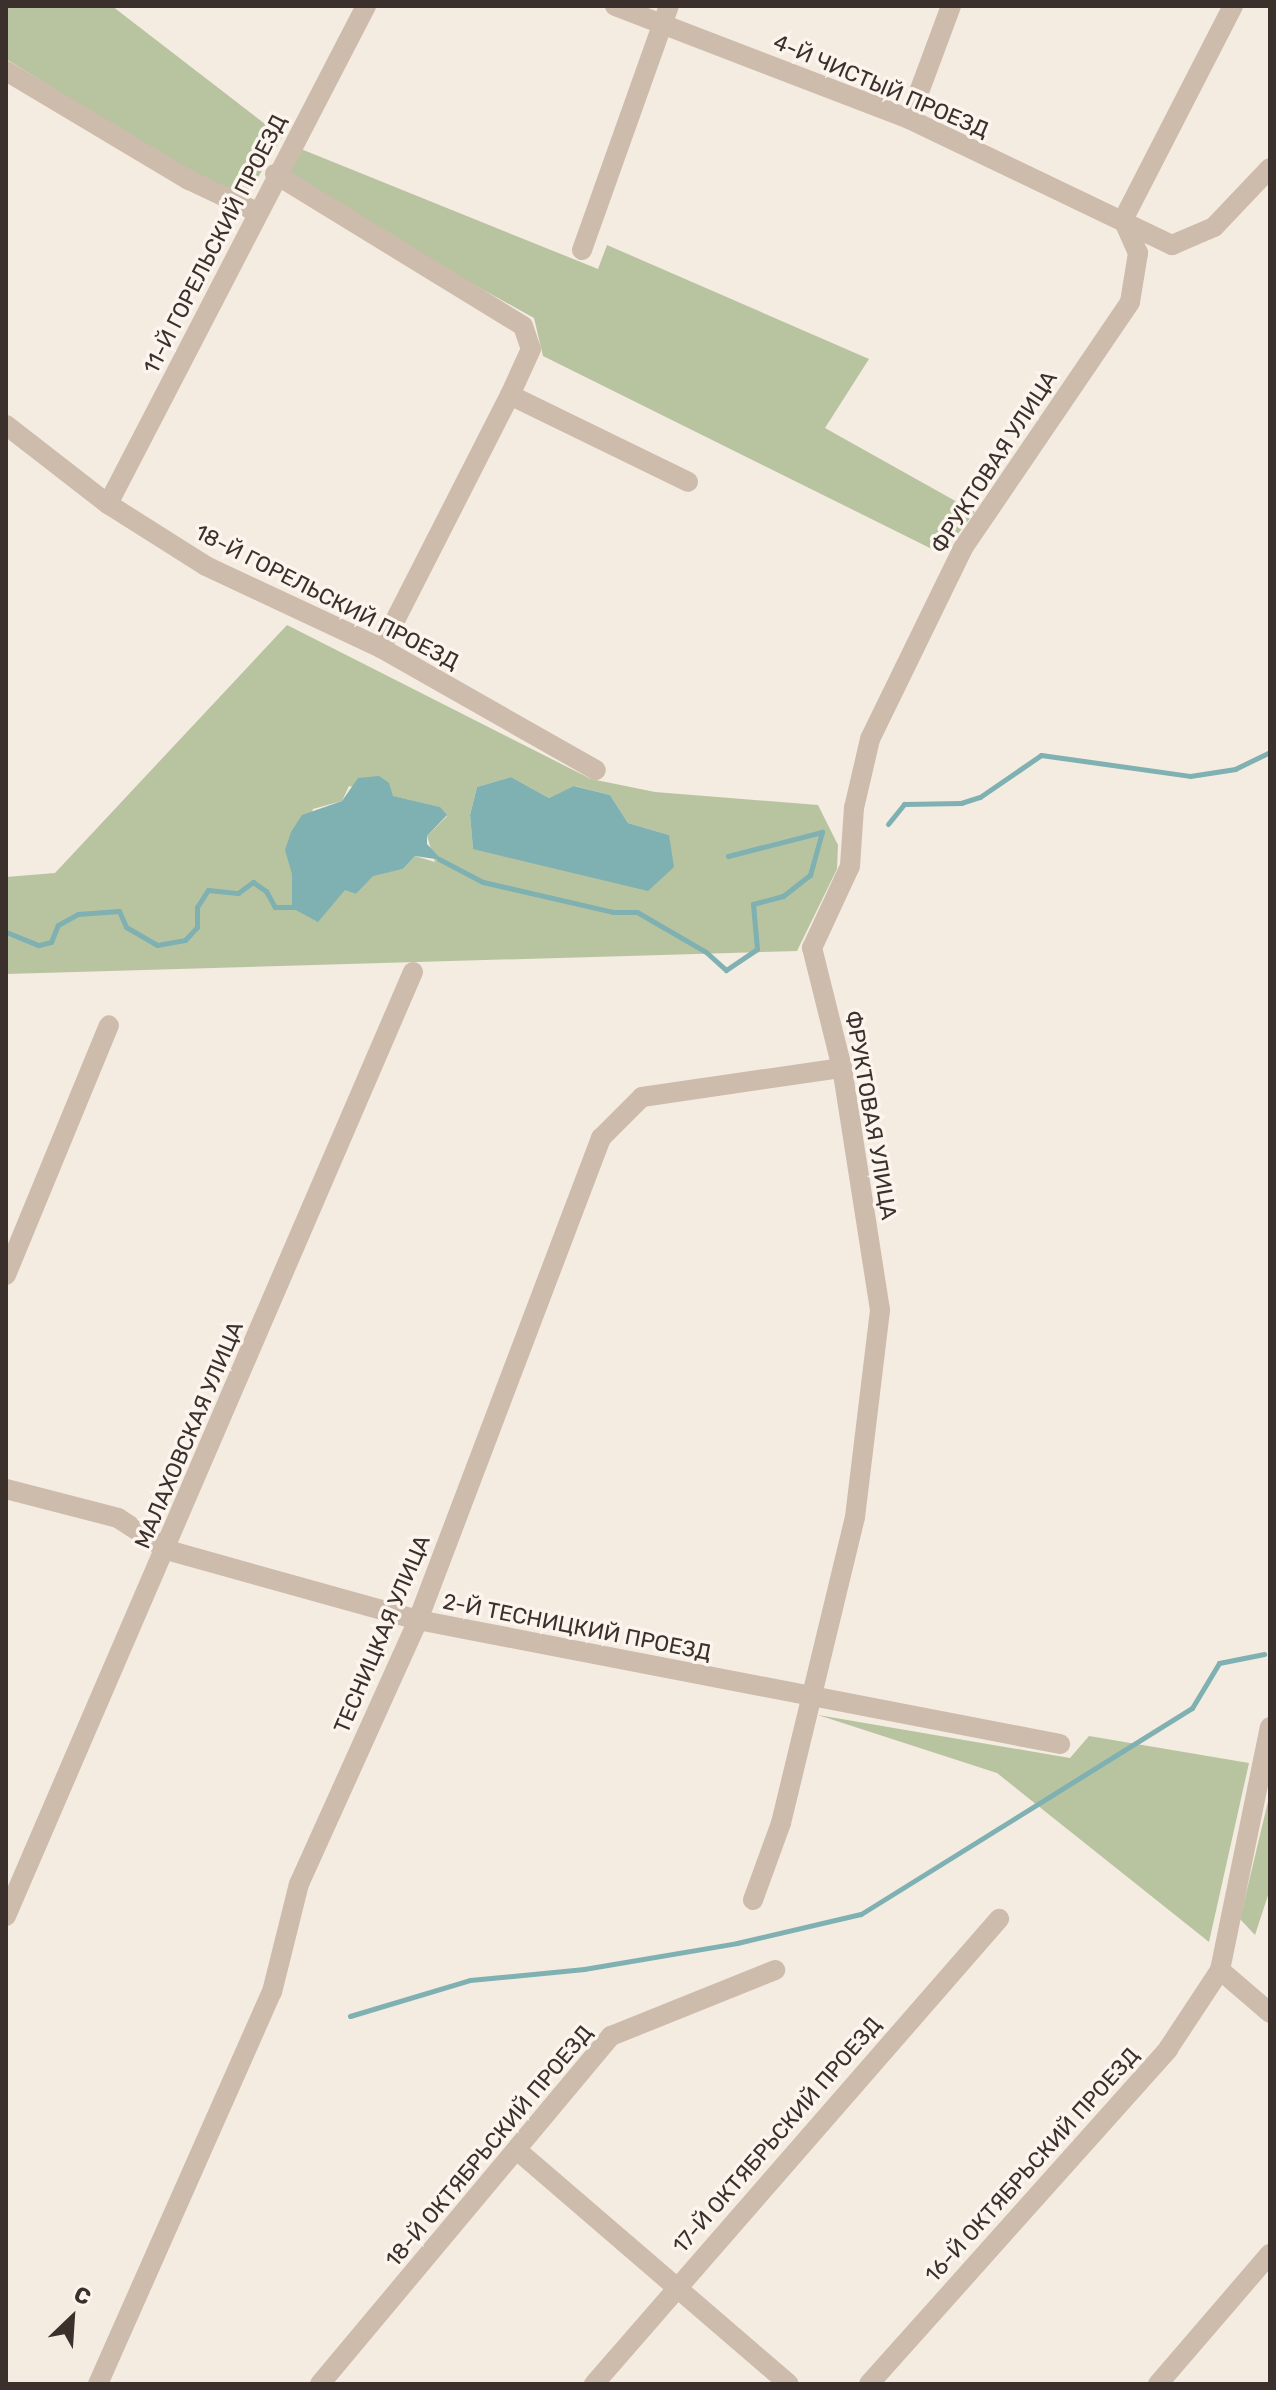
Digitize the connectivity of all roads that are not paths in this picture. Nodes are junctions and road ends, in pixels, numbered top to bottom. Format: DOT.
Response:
graph roads {
  1 [pos="366,6"];
  2 [pos="615,6"];
  3 [pos="951,6"];
  4 [pos="1233,6"];
  5 [pos="665,15"];
  6 [pos="6,71"];
  7 [pos="909,119"];
  8 [pos="1270,168"];
  9 [pos="275,174"];
  10 [pos="257,212"];
  11 [pos="1123,220"];
  12 [pos="582,250"];
  13 [pos="510,395"];
  14 [pos="6,425"];
  15 [pos="688,482"];
  16 [pos="108,504"];
  17 [pos="381,648"];
  18 [pos="596,770"];
  19 [pos="413,972"];
  20 [pos="109,1025"];
  21 [pos="842,1068"];
  22 [pos="6,1275"];
  23 [pos="6,1489"];
  24 [pos="167,1550"];
  25 [pos="418,1620"];
  26 [pos="810,1699"];
  27 [pos="1270,1727"];
  28 [pos="1060,1744"];
  29 [pos="753,1900"];
  30 [pos="6,1916"];
  31 [pos="999,1919"];
  32 [pos="775,1970"];
  33 [pos="1220,1970"];
  34 [pos="1270,2013"];
  35 [pos="518,2151"];
  36 [pos="1270,2254"];
  37 [pos="676,2287"];
  38 [pos="98,2384"];
  39 [pos="320,2384"];
  40 [pos="594,2384"];
  41 [pos="789,2384"];
  42 [pos="869,2384"];
  43 [pos="1158,2384"];
  1 -- 9 [label="street, 11-Й ГОРЕЛЬСКИЙ ПРОЕЗД"];
  2 -- 5 [label="street, 4-Й ЧИСТЫЙ ПРОЕЗД"];
  3 -- 7 [label="street"];
  4 -- 11 [label="street"];
  5 -- 7 [label="street, 4-Й ЧИСТЫЙ ПРОЕЗД"];
  5 -- 12 [label="street"];
  6 -- 10 [label="street"];
  7 -- 11 [label="street, 4-Й ЧИСТЫЙ ПРОЕЗД"];
  8 -- 11 [label="street, 4-Й ЧИСТЫЙ ПРОЕЗД"];
  9 -- 10 [label="street, 11-Й ГОРЕЛЬСКИЙ ПРОЕЗД"];
  9 -- 13 [label="street"];
  10 -- 16 [label="street, 11-Й ГОРЕЛЬСКИЙ ПРОЕЗД"];
  11 -- 21 [label="street, ФРУКТОВАЯ УЛИЦА"];
  13 -- 15 [label="street"];
  13 -- 17 [label="street"];
  14 -- 16 [label="street, 18-Й ГОРЕЛЬСКИЙ ПРОЕЗД"];
  16 -- 17 [label="street, 18-Й ГОРЕЛЬСКИЙ ПРОЕЗД"];
  17 -- 18 [label="street, 18-Й ГОРЕЛЬСКИЙ ПРОЕЗД"];
  19 -- 24 [label="street, МАЛАХОВСКАЯ УЛИЦА"];
  20 -- 22 [label="street"];
  21 -- 25 [label="street, ТЕСНИЦКАЯ УЛИЦА"];
  21 -- 26 [label="street, ФРУКТОВАЯ УЛИЦА"];
  23 -- 24 [label="street, 2-Й ТЕСНИЦКИЙ ПРОЕЗД"];
  24 -- 25 [label="street, 2-Й ТЕСНИЦКИЙ ПРОЕЗД"];
  24 -- 30 [label="street, МАЛАХОВСКАЯ УЛИЦА"];
  25 -- 26 [label="street, 2-Й ТЕСНИЦКИЙ ПРОЕЗД"];
  25 -- 38 [label="street, ТЕСНИЦКАЯ УЛИЦА"];
  26 -- 28 [label="street, 2-Й ТЕСНИЦКИЙ ПРОЕЗД"];
  26 -- 29 [label="street, ФРУКТОВАЯ УЛИЦА"];
  27 -- 33 [label="street"];
  31 -- 37 [label="street, 17-Й ОКТЯБРЬСКИЙ ПРОЕЗД"];
  32 -- 35 [label="street, 18-Й ОКТЯБРЬСКИЙ ПРОЕЗД"];
  33 -- 34 [label="street"];
  33 -- 42 [label="street, 16-Й ОКТЯБРЬСКИЙ ПРОЕЗД"];
  35 -- 37 [label="street"];
  35 -- 39 [label="street, 18-Й ОКТЯБРЬСКИЙ ПРОЕЗД"];
  36 -- 43 [label="street"];
  37 -- 40 [label="street, 17-Й ОКТЯБРЬСКИЙ ПРОЕЗД"];
  37 -- 41 [label="street"];
}
